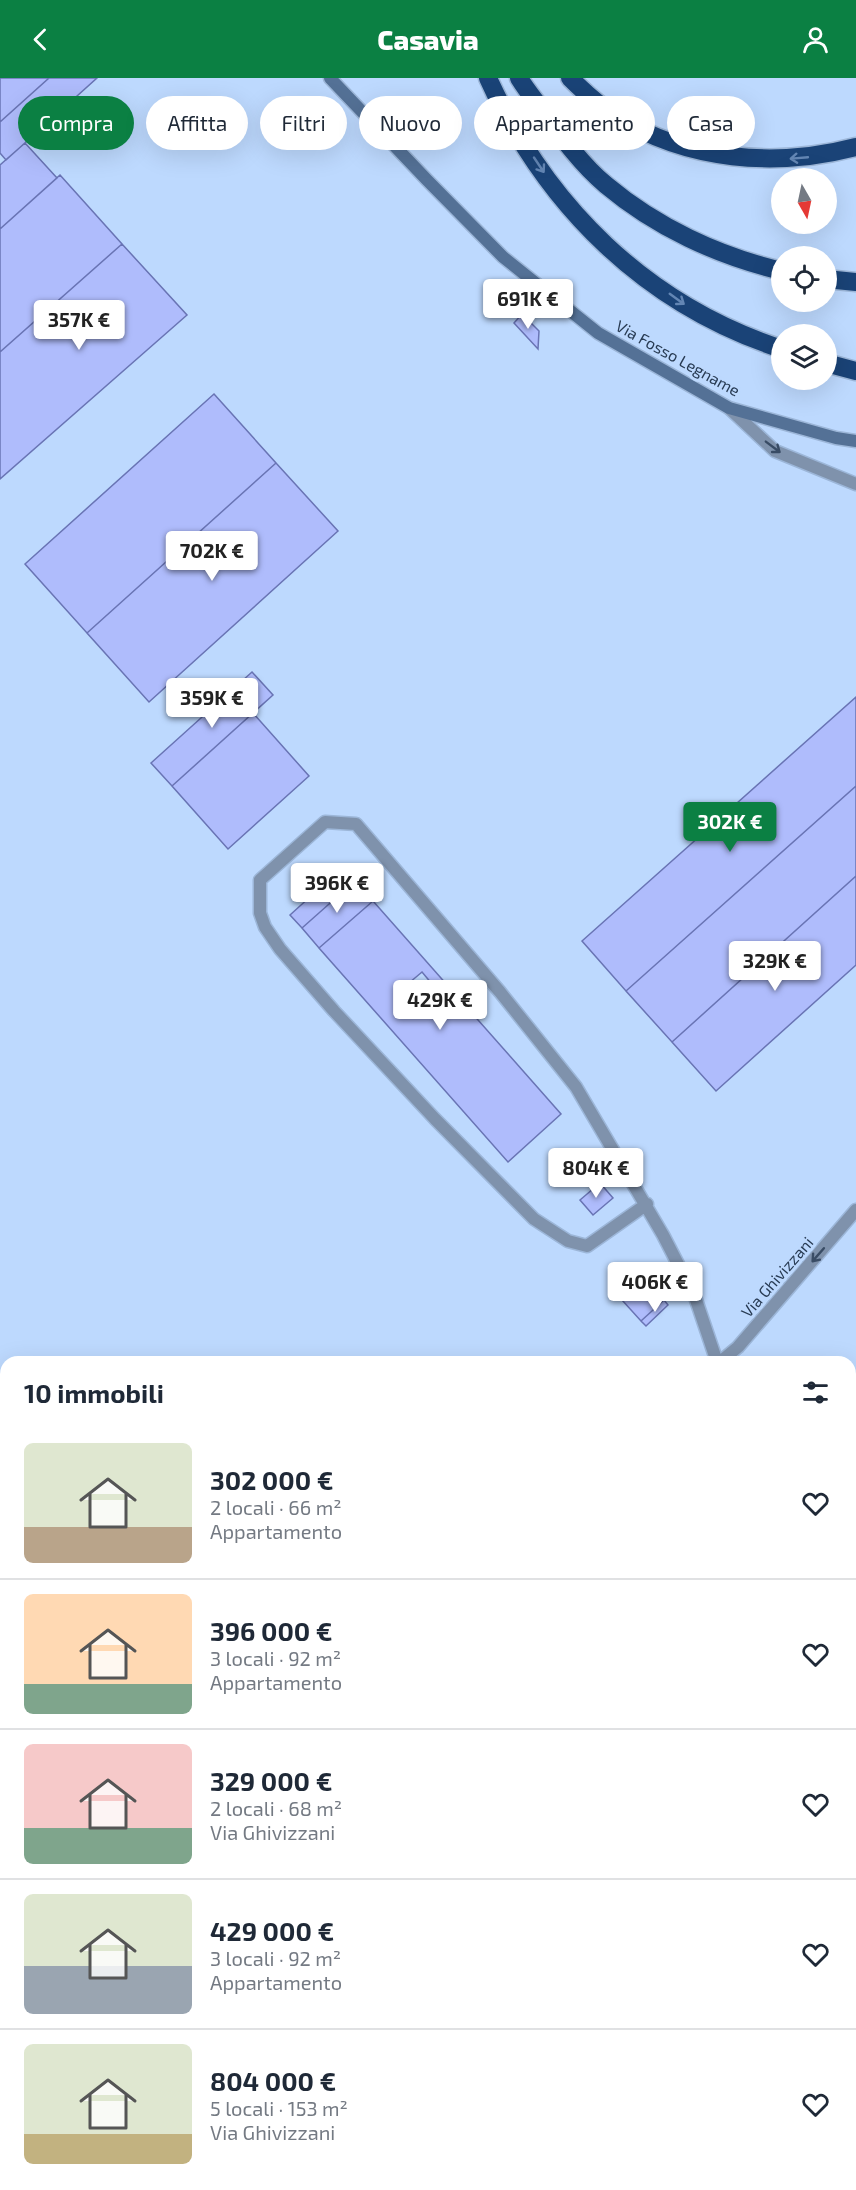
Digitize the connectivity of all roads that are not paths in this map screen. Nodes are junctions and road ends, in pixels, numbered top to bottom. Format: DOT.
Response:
graph roads {
  1 [pos="330,78"];
  2 [pos="488,78"];
  3 [pos="519,78"];
  4 [pos="570,78"];
  5 [pos="856,147"];
  6 [pos="771,268"];
  7 [pos="837,280"];
  8 [pos="856,282"];
  9 [pos="771,345"];
  10 [pos="837,366"];
  11 [pos="856,370"];
  12 [pos="729,408"];
  13 [pos="856,441"];
  14 [pos="856,484"];
  15 [pos="647,1204"];
  16 [pos="856,1210"];
  17 [pos="717,1356"];
  18 [pos="727,1356"];
  1 -- 12 [label="street, Via Fosso Legname"];
  2 -- 9 [label="highway, one-way"];
  3 -- 6 [label="highway"];
  5 -- 4 [label="highway, one-way"];
  7 -- 8 [label="highway"];
  10 -- 11 [label="highway"];
  12 -- 13 [label="street, Via Fosso Legname"];
  12 -- 14 [label="street, one-way"];
  15 -- 15 [label="street"];
  15 -- 17 [label="street"];
  16 -- 18 [label="street, Via Ghivizzani, one-way"];
}
